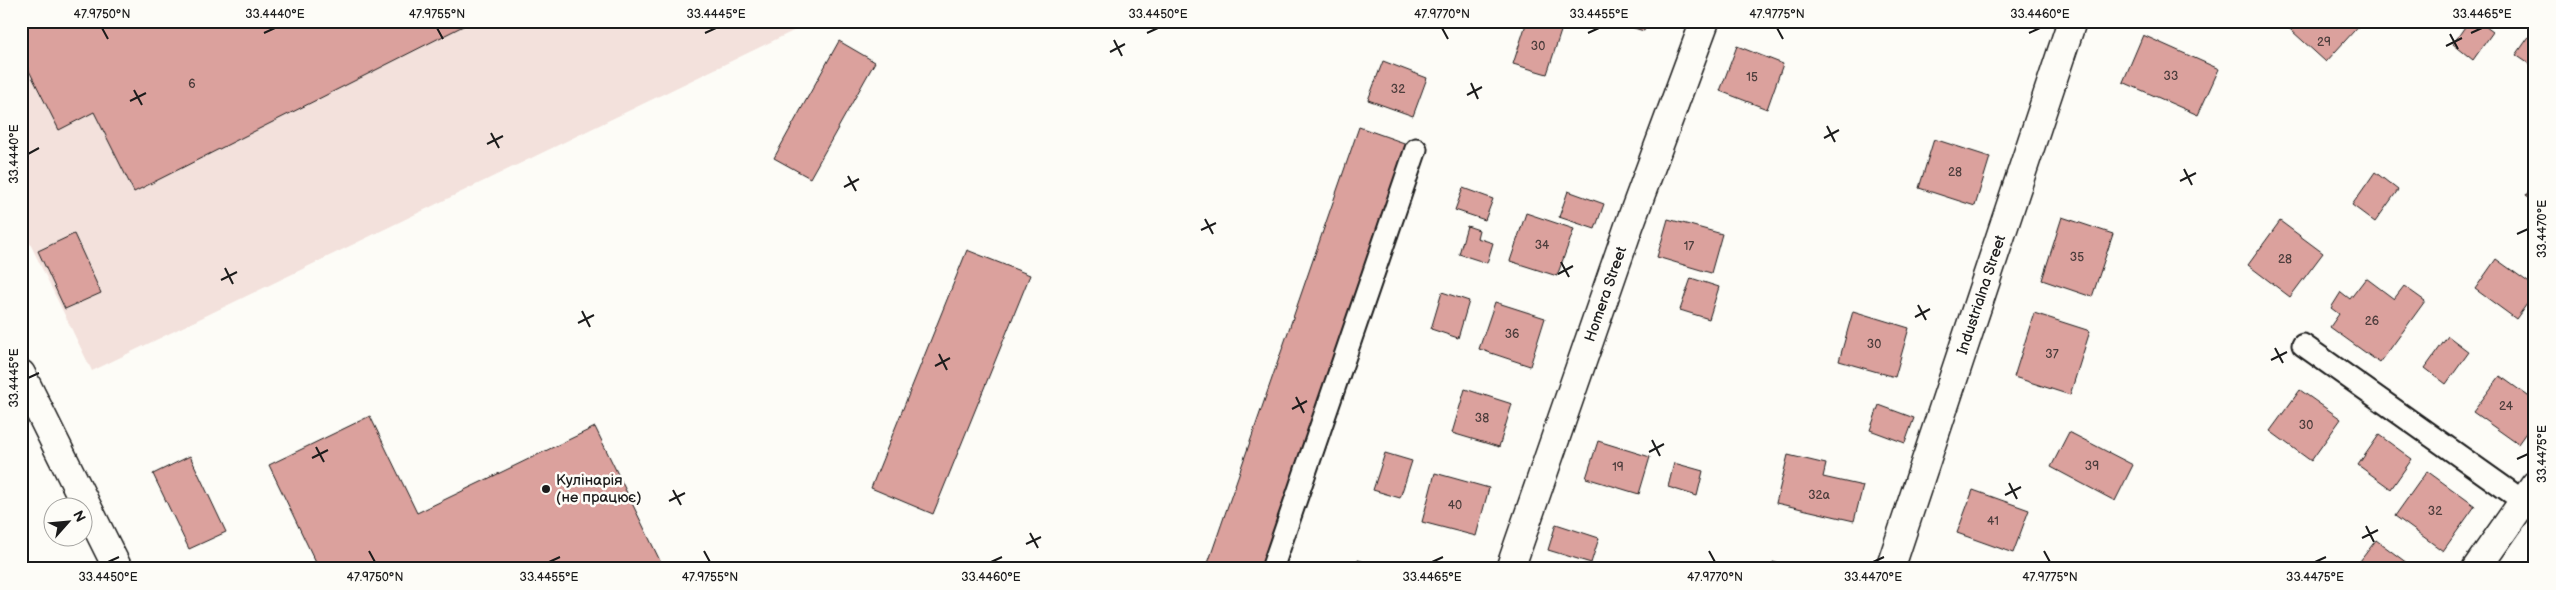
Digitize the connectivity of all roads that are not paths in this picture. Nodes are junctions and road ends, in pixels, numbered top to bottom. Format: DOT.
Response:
graph roads {
  1 [pos="1705,21"];
  2 [pos="2072,21"];
  3 [pos="1416,149"];
  4 [pos="2303,345"];
  5 [pos="21,374"];
  6 [pos="2529,493"];
  7 [pos="118,569"];
  8 [pos="1272,569"];
  9 [pos="1510,569"];
  10 [pos="1890,569"];
  11 [pos="2476,569"];
  1 -- 9 [label="street, Homera Street"];
  2 -- 10 [label="street, Industrialna Street"];
  3 -- 8 [label="lane"];
  4 -- 6 [label="lane"];
  5 -- 7 [label="street"];
  6 -- 11 [label="street"];
}
